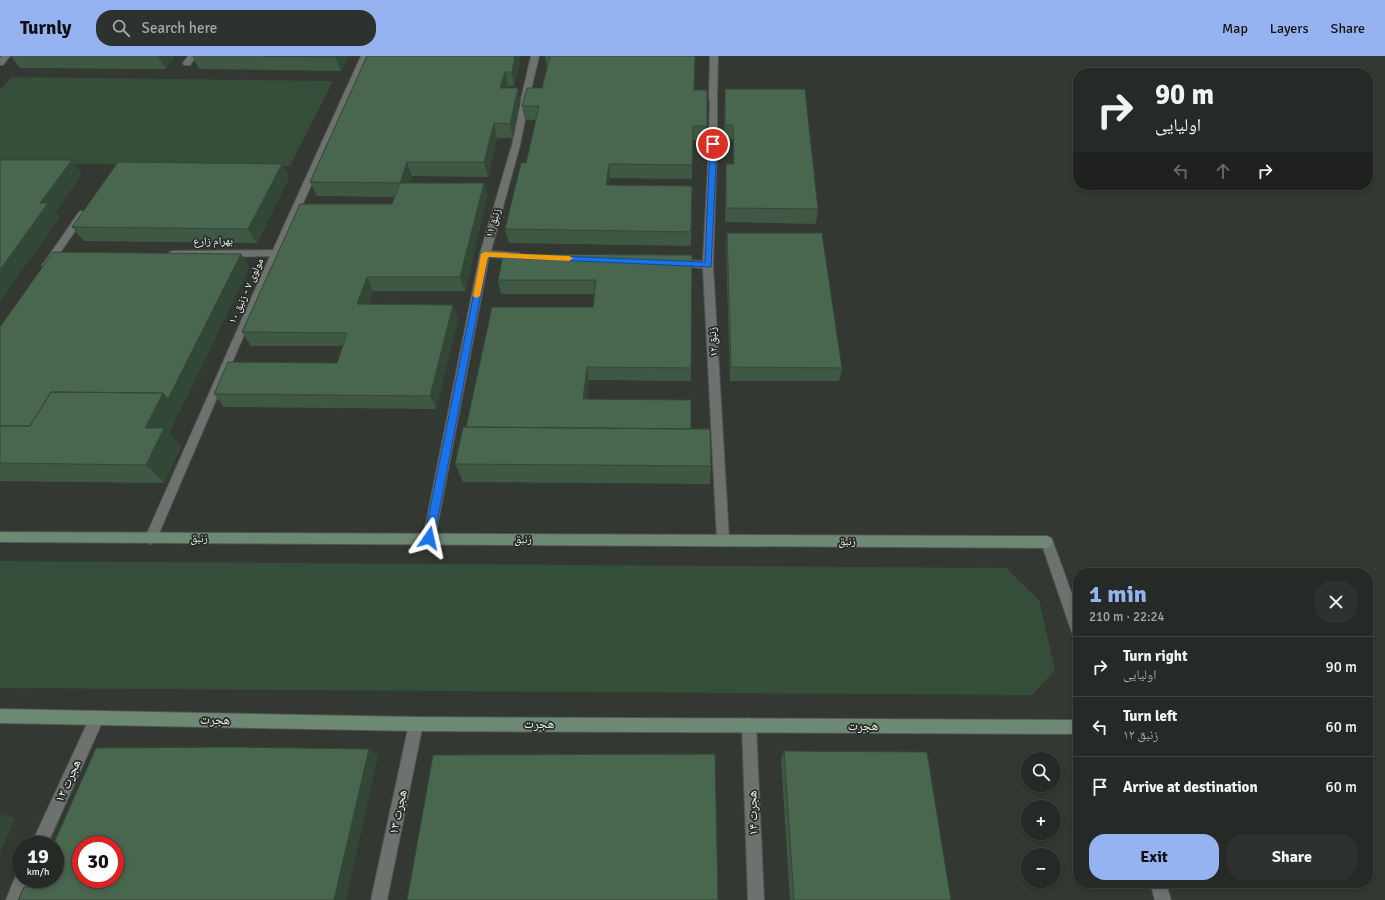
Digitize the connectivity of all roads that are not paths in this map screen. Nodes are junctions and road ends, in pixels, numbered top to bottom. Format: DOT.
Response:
graph roads {
  1 [pos="6,56"];
  2 [pos="365,56"];
  3 [pos="535,56"];
  4 [pos="714,56"];
  5 [pos="0,63"];
  6 [pos="90,203"];
  7 [pos="277,253"];
  8 [pos="166,254"];
  9 [pos="484,254"];
  10 [pos="531,256"];
  11 [pos="670,263"];
  12 [pos="708,265"];
  13 [pos="41,274"];
  14 [pos="0,537"];
  15 [pos="151,538"];
  16 [pos="429,538"];
  17 [pos="723,540"];
  18 [pos="1073,616"];
  19 [pos="0,716"];
  20 [pos="97,718"];
  21 [pos="416,724"];
  22 [pos="749,725"];
  23 [pos="1073,727"];
  24 [pos="43,836"];
  25 [pos="19,888"];
  26 [pos="1160,888"];
  27 [pos="14,900"];
  28 [pos="379,900"];
  29 [pos="756,900"];
  30 [pos="1164,900"];
  1 -- 5 [label="street"];
  2 -- 7 [label="street, مولوی ۷ - زنبق ۱۰"];
  3 -- 9 [label="street, زنبق ۱۱"];
  4 -- 12 [label="street, زنبق ۱۲"];
  6 -- 13 [label="street"];
  7 -- 8 [label="street, بهرام زارع"];
  7 -- 15 [label="street, مولوی ۷ - زنبق ۱۰"];
  9 -- 10 [label="street"];
  9 -- 16 [label="street, زنبق ۱۱"];
  11 -- 12 [label="street"];
  12 -- 17 [label="street, زنبق ۱۲"];
  14 -- 15 [label="street, زنبق"];
  15 -- 16 [label="street, زنبق"];
  16 -- 17 [label="street, زنبق"];
  17 -- 18 [label="street, زنبق"];
  19 -- 20 [label="street, هجرت"];
  20 -- 21 [label="street, هجرت"];
  20 -- 24 [label="street, هجرت ۱۲"];
  21 -- 22 [label="street, هجرت"];
  21 -- 28 [label="street, هجرت ۱۳"];
  22 -- 23 [label="street, هجرت"];
  22 -- 29 [label="street, هجرت ۱۴"];
  25 -- 27 [label="street"];
  26 -- 30 [label="street"];
}
